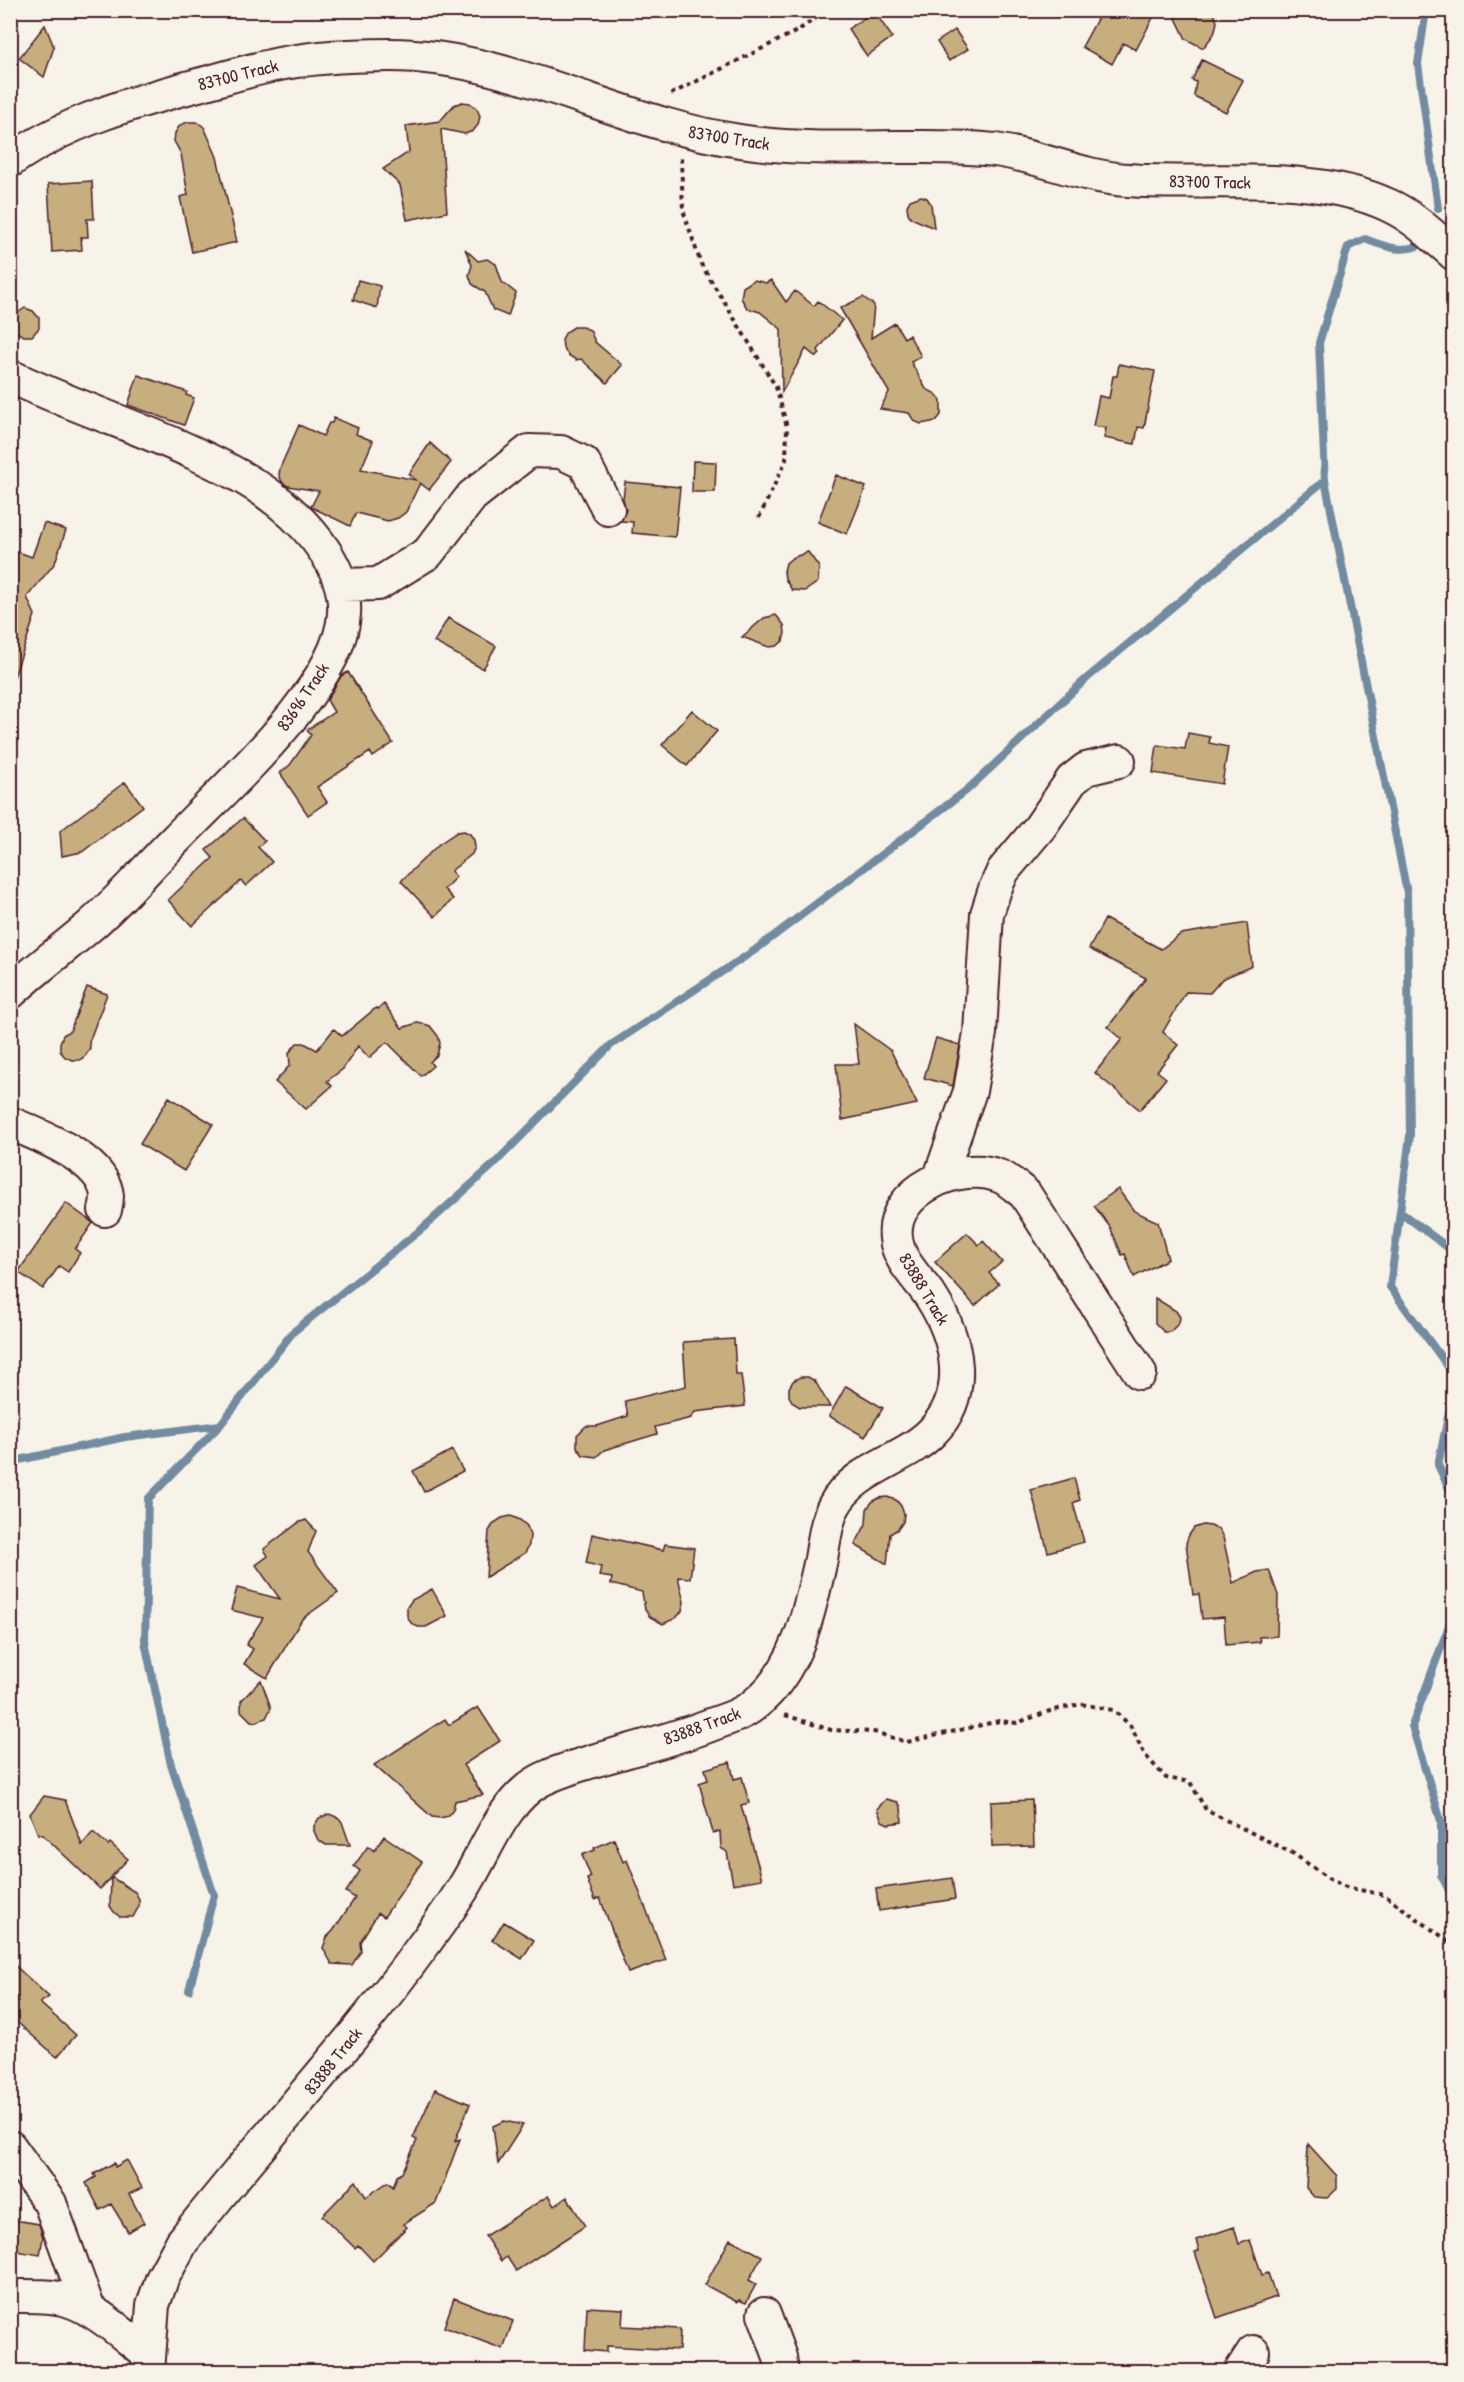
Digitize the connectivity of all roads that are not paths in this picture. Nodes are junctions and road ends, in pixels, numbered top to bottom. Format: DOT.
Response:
graph roads {
  1 [pos="10,161"];
  2 [pos="1454,254"];
  3 [pos="10,376"];
  4 [pos="608,508"];
  5 [pos="341,585"];
  6 [pos="1119,761"];
  7 [pos="10,993"];
  8 [pos="10,1123"];
  9 [pos="940,1177"];
  10 [pos="105,1210"];
  11 [pos="1140,1373"];
  12 [pos="10,2147"];
  13 [pos="10,2296"];
  14 [pos="89,2310"];
  15 [pos="764,2314"];
  16 [pos="148,2363"];
  17 [pos="782,2372"];
  1 -- 2 [label="street, 83700 Track"];
  3 -- 5 [label="street, 83696 Track"];
  4 -- 5 [label="street"];
  5 -- 7 [label="street, 83696 Track"];
  6 -- 9 [label="street"];
  8 -- 10 [label="street"];
  9 -- 11 [label="street, 83888 Track"];
  9 -- 16 [label="street, 83888 Track"];
  12 -- 14 [label="street"];
  13 -- 14 [label="street"];
  14 -- 16 [label="street"];
  15 -- 17 [label="street"];
}
